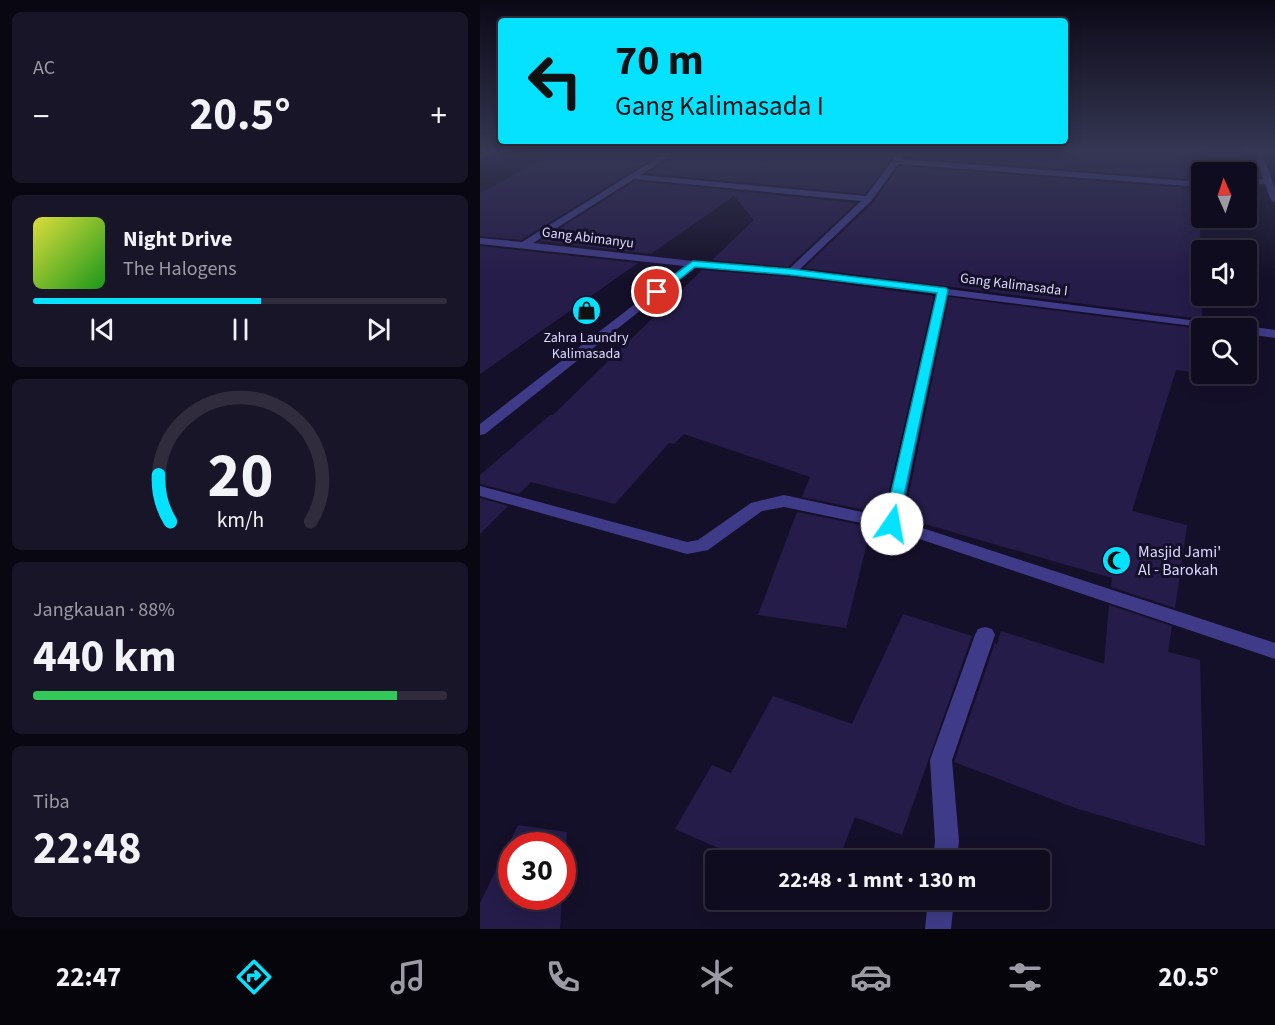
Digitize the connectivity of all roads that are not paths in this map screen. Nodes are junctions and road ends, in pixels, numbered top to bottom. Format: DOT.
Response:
graph roads {
  1 [pos="607,193"];
  2 [pos="808,193"];
  3 [pos="872,193"];
  4 [pos="868,199"];
  5 [pos="480,241"];
  6 [pos="525,244"];
  7 [pos="693,264"];
  8 [pos="791,272"];
  9 [pos="943,290"];
  10 [pos="1191,322"];
  11 [pos="1257,332"];
  12 [pos="1275,334"];
  13 [pos="480,431"];
  14 [pos="480,491"];
  15 [pos="892,524"];
  16 [pos="985,635"];
  17 [pos="1275,651"];
  18 [pos="946,850"];
  19 [pos="940,910"];
  20 [pos="938,929"];
  1 -- 6 [label="street"];
  2 -- 4 [label="street"];
  3 -- 4 [label="street"];
  4 -- 8 [label="street"];
  5 -- 6 [label="street, Gang Abimanyu"];
  6 -- 7 [label="street, Gang Abimanyu"];
  7 -- 8 [label="street, Gang Abimanyu"];
  7 -- 13 [label="street"];
  8 -- 9 [label="street, Gang Kalimasada I"];
  9 -- 10 [label="street, Gang Kalimasada I"];
  9 -- 15 [label="street"];
  11 -- 12 [label="street"];
  14 -- 15 [label="street"];
  15 -- 17 [label="street"];
  16 -- 18 [label="street"];
  19 -- 20 [label="street"];
}
